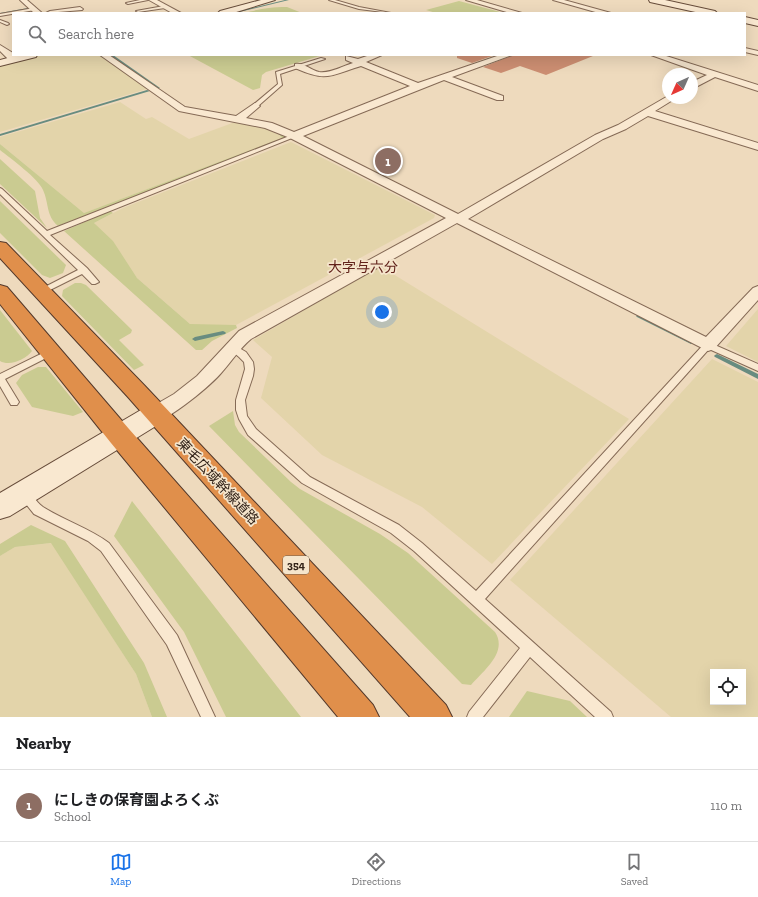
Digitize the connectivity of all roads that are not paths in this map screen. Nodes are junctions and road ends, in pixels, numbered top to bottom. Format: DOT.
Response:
graph roads {
  1 [pos="23,0"];
  2 [pos="146,0"];
  3 [pos="152,0"];
  4 [pos="271,0"];
  5 [pos="331,0"];
  6 [pos="556,0"];
  7 [pos="83,1"];
  8 [pos="475,1"];
  9 [pos="660,1"];
  10 [pos="128,3"];
  11 [pos="164,7"];
  12 [pos="36,11"];
  13 [pos="82,11"];
  14 [pos="66,12"];
  15 [pos="138,12"];
  16 [pos="175,12"];
  17 [pos="227,12"];
  18 [pos="383,12"];
  19 [pos="514,12"];
  20 [pos="603,12"];
  21 [pos="708,12"];
  22 [pos="12,14"];
  23 [pos="0,15"];
  24 [pos="746,20"];
  25 [pos="0,21"];
  26 [pos="758,23"];
  27 [pos="7,24"];
  28 [pos="0,47"];
  29 [pos="746,50"];
  30 [pos="758,53"];
  31 [pos="27,56"];
  32 [pos="105,56"];
  33 [pos="374,56"];
  34 [pos="505,56"];
  35 [pos="657,56"];
  36 [pos="13,59"];
  37 [pos="322,59"];
  38 [pos="356,61"];
  39 [pos="0,63"];
  40 [pos="298,66"];
  41 [pos="715,74"];
  42 [pos="444,78"];
  43 [pos="698,83"];
  44 [pos="418,86"];
  45 [pos="758,88"];
  46 [pos="500,98"];
  47 [pos="662,103"];
  48 [pos="255,106"];
  49 [pos="647,112"];
  50 [pos="238,119"];
  51 [pos="294,136"];
  52 [pos="758,147"];
  53 [pos="0,190"];
  54 [pos="458,218"];
  55 [pos="46,234"];
  56 [pos="0,247"];
  57 [pos="84,270"];
  58 [pos="95,282"];
  59 [pos="0,291"];
  60 [pos="41,291"];
  61 [pos="758,292"];
  62 [pos="708,345"];
  63 [pos="231,347"];
  64 [pos="51,352"];
  65 [pos="758,368"];
  66 [pos="14,402"];
  67 [pos="155,414"];
  68 [pos="120,436"];
  69 [pos="23,493"];
  70 [pos="0,507"];
  71 [pos="476,600"];
  72 [pos="529,648"];
  73 [pos="208,717"];
  74 [pos="361,717"];
  75 [pos="434,717"];
  76 [pos="474,717"];
  77 [pos="606,717"];
  1 -- 12 [label="street"];
  2 -- 10 [label="lane"];
  3 -- 11 [label="street"];
  4 -- 17 [label="street"];
  5 -- 18 [label="lane"];
  6 -- 20 [label="street"];
  7 -- 13 [label="street"];
  8 -- 19 [label="street"];
  9 -- 21 [label="street"];
  11 -- 15 [label="lane"];
  11 -- 16 [label="street"];
  13 -- 14 [label="street"];
  22 -- 23 [label="lane"];
  24 -- 26 [label="street"];
  25 -- 27 [label="lane"];
  28 -- 36 [label="street"];
  29 -- 30 [label="street"];
  31 -- 36 [label="street"];
  32 -- 50 [label="street"];
  33 -- 38 [label="street"];
  34 -- 42 [label="street"];
  35 -- 41 [label="street"];
  36 -- 39 [label="street"];
  37 -- 40 [label="lane"];
  38 -- 40 [label="street"];
  38 -- 44 [label="street"];
  40 -- 48 [label="lane"];
  41 -- 43 [label="street"];
  41 -- 45 [label="street"];
  42 -- 44 [label="street"];
  42 -- 46 [label="street"];
  44 -- 51 [label="street"];
  47 -- 49 [label="street"];
  48 -- 50 [label="street"];
  49 -- 52 [label="street"];
  49 -- 54 [label="street"];
  50 -- 51 [label="street"];
  51 -- 54 [label="street"];
  51 -- 55 [label="lane"];
  53 -- 55 [label="lane"];
  54 -- 62 [label="street"];
  54 -- 63 [label="street"];
  55 -- 57 [label="lane"];
  56 -- 60 [label="highway, 東毛広域幹線道路 / 354"];
  57 -- 58 [label="lane"];
  57 -- 60 [label="lane"];
  59 -- 64 [label="highway"];
  60 -- 67 [label="highway, 東毛広域幹線道路 / 354"];
  61 -- 62 [label="street"];
  62 -- 65 [label="lane"];
  62 -- 71 [label="lane"];
  63 -- 67 [label="street"];
  63 -- 71 [label="lane"];
  64 -- 66 [label="lane"];
  64 -- 68 [label="highway"];
  67 -- 68 [label="street"];
  67 -- 75 [label="highway, 東毛広域幹線道路 / 354"];
  68 -- 69 [label="street"];
  68 -- 74 [label="highway"];
  69 -- 70 [label="street"];
  69 -- 73 [label="lane"];
  71 -- 72 [label="lane"];
  72 -- 76 [label="lane"];
  72 -- 77 [label="lane"];
}
